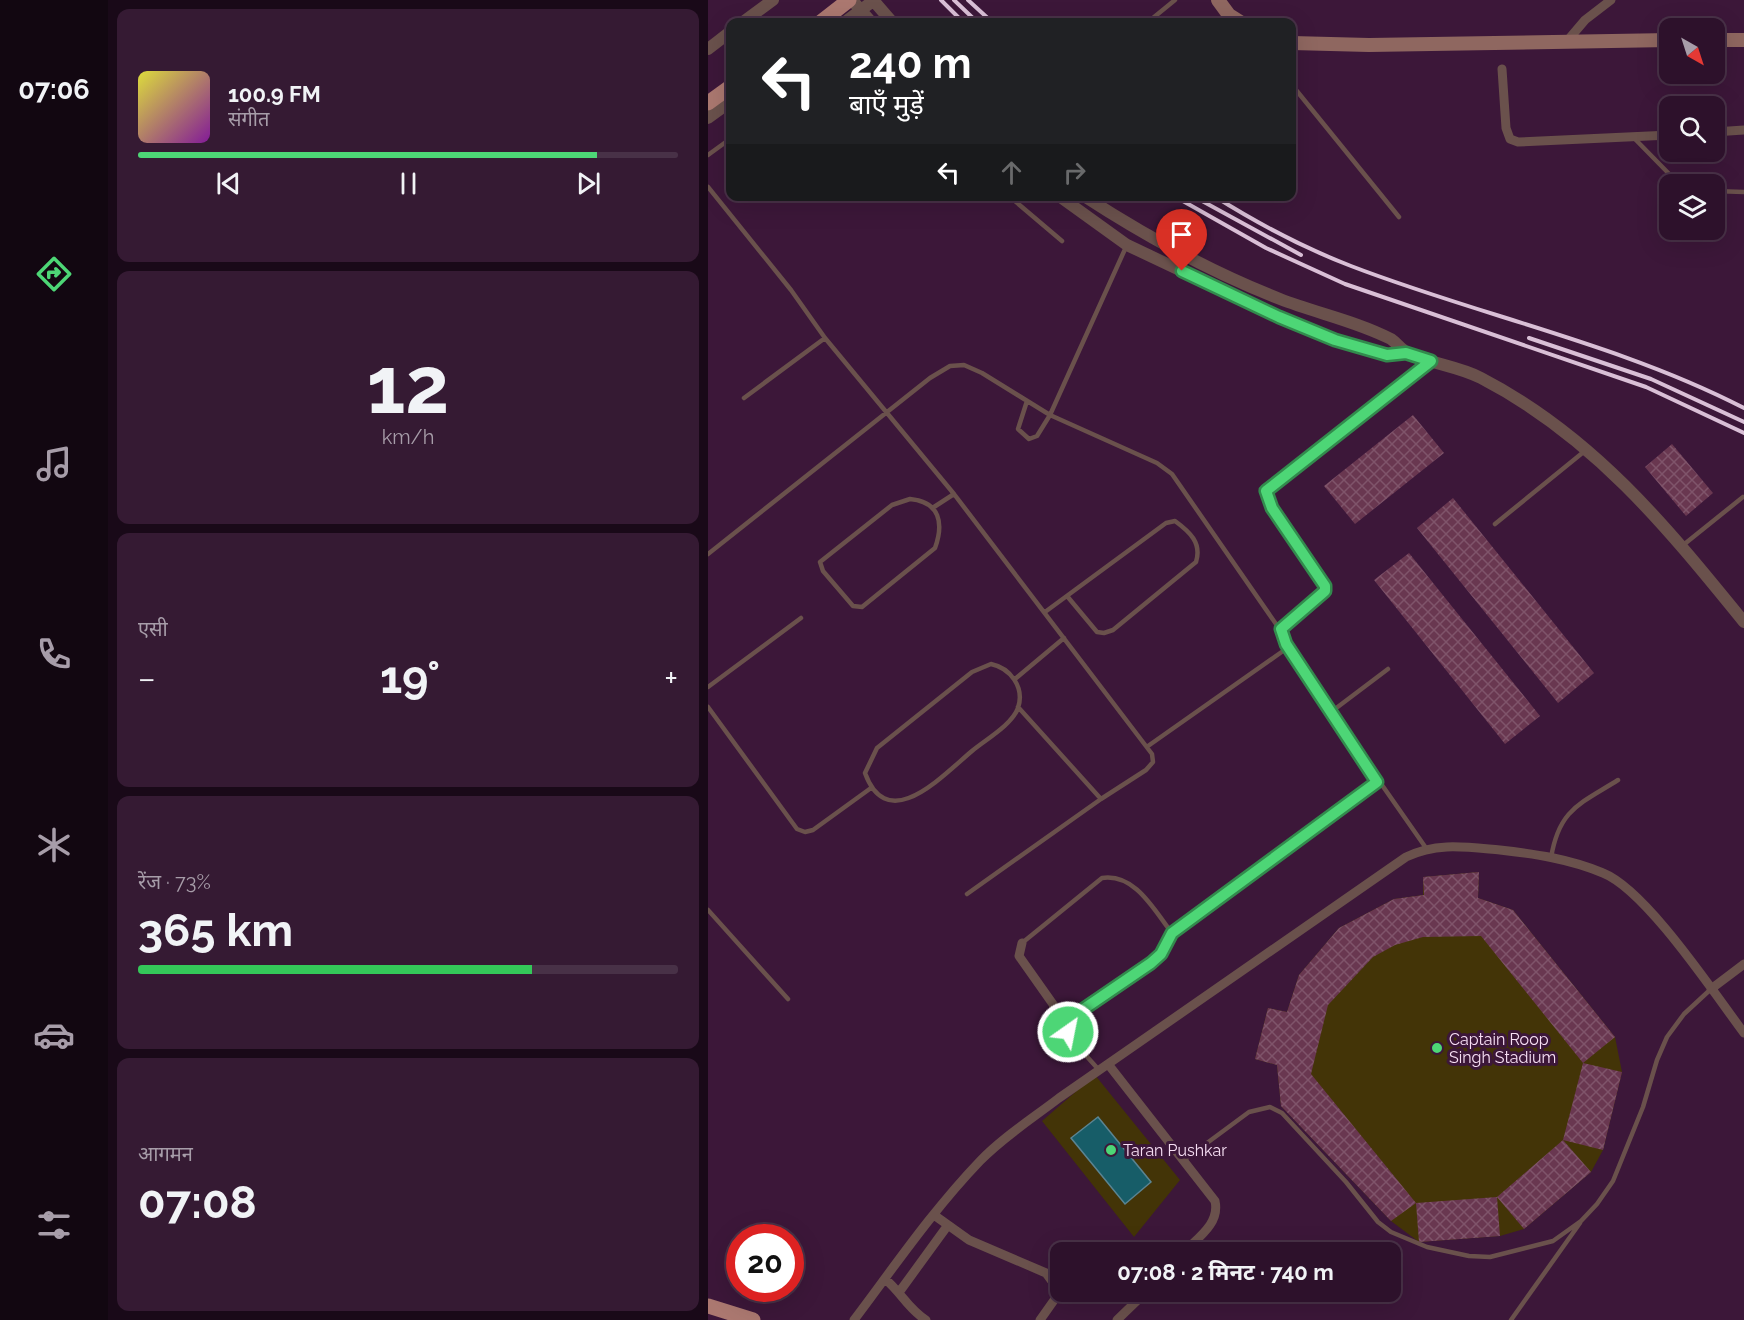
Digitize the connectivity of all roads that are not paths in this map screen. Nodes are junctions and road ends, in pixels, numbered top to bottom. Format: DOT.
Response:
graph roads {
  1 [pos="772,0"];
  2 [pos="851,0"];
  3 [pos="873,0"];
  4 [pos="1175,0"];
  5 [pos="1218,0"];
  6 [pos="1611,0"];
  7 [pos="862,11"];
  8 [pos="748,18"];
  9 [pos="826,18"];
  10 [pos="851,18"];
  11 [pos="868,18"];
  12 [pos="889,18"];
  13 [pos="1153,18"];
  14 [pos="1234,18"];
  15 [pos="726,35"];
  16 [pos="1568,40"];
  17 [pos="1659,40"];
  18 [pos="1725,40"];
  19 [pos="1744,40"];
  20 [pos="1296,43"];
  21 [pos="708,49"];
  22 [pos="1502,69"];
  23 [pos="726,90"];
  24 [pos="1296,91"];
  25 [pos="708,103"];
  26 [pos="726,105"];
  27 [pos="708,118"];
  28 [pos="1744,130"];
  29 [pos="1725,131"];
  30 [pos="1659,136"];
  31 [pos="1634,138"];
  32 [pos="726,142"];
  33 [pos="708,155"];
  34 [pos="1669,174"];
  35 [pos="708,187"];
  36 [pos="1725,191"];
  37 [pos="1744,192"];
  38 [pos="1015,201"];
  39 [pos="1066,201"];
  40 [pos="1092,201"];
  41 [pos="1399,217"];
  42 [pos="1062,241"];
  43 [pos="1127,245"];
  44 [pos="825,338"];
  45 [pos="1406,353"];
  46 [pos="1431,361"];
  47 [pos="744,398"];
  48 [pos="1027,401"];
  49 [pos="886,413"];
  50 [pos="1050,415"];
  51 [pos="1588,448"];
  52 [pos="954,494"];
  53 [pos="1743,497"];
  54 [pos="934,507"];
  55 [pos="1495,524"];
  56 [pos="1681,547"];
  57 [pos="708,554"];
  58 [pos="1067,596"];
  59 [pos="1045,612"];
  60 [pos="801,618"];
  61 [pos="1744,622"];
  62 [pos="1281,629"];
  63 [pos="1064,638"];
  64 [pos="1286,644"];
  65 [pos="1388,669"];
  66 [pos="1015,679"];
  67 [pos="708,687"];
  68 [pos="708,707"];
  69 [pos="1018,707"];
  70 [pos="1331,712"];
  71 [pos="1148,747"];
  72 [pos="1618,780"];
  73 [pos="1377,782"];
  74 [pos="871,788"];
  75 [pos="1101,799"];
  76 [pos="1426,848"];
  77 [pos="1551,858"];
  78 [pos="967,894"];
  79 [pos="708,910"];
  80 [pos="1172,933"];
  81 [pos="1022,943"];
  82 [pos="1744,964"];
  83 [pos="1711,989"];
  84 [pos="788,999"];
  85 [pos="1067,1024"];
  86 [pos="1744,1033"];
  87 [pos="1108,1064"];
  88 [pos="1099,1070"];
  89 [pos="1184,1160"];
  90 [pos="934,1215"];
  91 [pos="1581,1221"];
  92 [pos="948,1226"];
  93 [pos="1194,1242"];
  94 [pos="885,1279"];
  95 [pos="900,1291"];
  96 [pos="1136,1302"];
  97 [pos="708,1306"];
  98 [pos="753,1320"];
  99 [pos="854,1320"];
  100 [pos="926,1320"];
  101 [pos="1040,1320"];
  102 [pos="1118,1320"];
  103 [pos="1511,1320"];
  1 -- 8 [label="street"];
  2 -- 7 [label="street"];
  2 -- 9 [label="main road"];
  3 -- 7 [label="street"];
  3 -- 12 [label="street"];
  4 -- 13 [label="lane"];
  5 -- 14 [label="main road"];
  6 -- 16 [label="street"];
  7 -- 10 [label="street"];
  7 -- 11 [label="street"];
  15 -- 21 [label="street"];
  16 -- 17 [label="main road"];
  16 -- 20 [label="main road"];
  18 -- 19 [label="main road"];
  22 -- 31 [label="street"];
  23 -- 25 [label="main road"];
  24 -- 41 [label="lane"];
  26 -- 27 [label="street"];
  28 -- 29 [label="street"];
  30 -- 31 [label="street"];
  31 -- 34 [label="lane"];
  32 -- 33 [label="lane"];
  35 -- 44 [label="lane"];
  36 -- 37 [label="lane"];
  38 -- 42 [label="lane"];
  39 -- 43 [label="street"];
  40 -- 45 [label="street"];
  43 -- 45 [label="street"];
  43 -- 50 [label="lane"];
  44 -- 47 [label="lane"];
  44 -- 49 [label="lane"];
  45 -- 46 [label="street"];
  46 -- 51 [label="street"];
  46 -- 62 [label="lane"];
  48 -- 49 [label="lane"];
  48 -- 50 [label="lane"];
  48 -- 50 [label="lane"];
  49 -- 52 [label="lane"];
  49 -- 57 [label="lane"];
  50 -- 62 [label="lane"];
  51 -- 55 [label="lane"];
  51 -- 56 [label="street"];
  52 -- 54 [label="lane"];
  52 -- 59 [label="lane"];
  53 -- 56 [label="lane"];
  54 -- 54 [label="lane"];
  56 -- 61 [label="street"];
  58 -- 58 [label="lane"];
  58 -- 59 [label="lane"];
  59 -- 63 [label="lane"];
  60 -- 67 [label="lane"];
  62 -- 64 [label="lane"];
  63 -- 66 [label="lane"];
  63 -- 71 [label="lane"];
  64 -- 70 [label="lane"];
  64 -- 71 [label="lane"];
  65 -- 70 [label="lane"];
  66 -- 69 [label="lane"];
  66 -- 74 [label="lane"];
  68 -- 74 [label="lane"];
  69 -- 74 [label="lane"];
  69 -- 75 [label="lane"];
  70 -- 73 [label="lane"];
  71 -- 75 [label="lane"];
  72 -- 77 [label="lane"];
  73 -- 76 [label="lane"];
  73 -- 80 [label="lane"];
  75 -- 78 [label="lane"];
  76 -- 77 [label="street"];
  76 -- 87 [label="street"];
  77 -- 83 [label="street"];
  79 -- 84 [label="lane"];
  80 -- 81 [label="lane"];
  80 -- 85 [label="lane"];
  81 -- 85 [label="street"];
  82 -- 83 [label="street"];
  83 -- 86 [label="street"];
  83 -- 91 [label="lane"];
  85 -- 88 [label="lane"];
  87 -- 88 [label="street"];
  87 -- 89 [label="street"];
  88 -- 90 [label="street"];
  89 -- 91 [label="lane"];
  89 -- 93 [label="street"];
  90 -- 92 [label="street"];
  90 -- 94 [label="street"];
  91 -- 103 [label="lane"];
  92 -- 95 [label="street"];
  92 -- 101 [label="street"];
  94 -- 95 [label="street"];
  94 -- 99 [label="street"];
  95 -- 100 [label="street"];
  96 -- 102 [label="street"];
  97 -- 98 [label="main road"];
}
